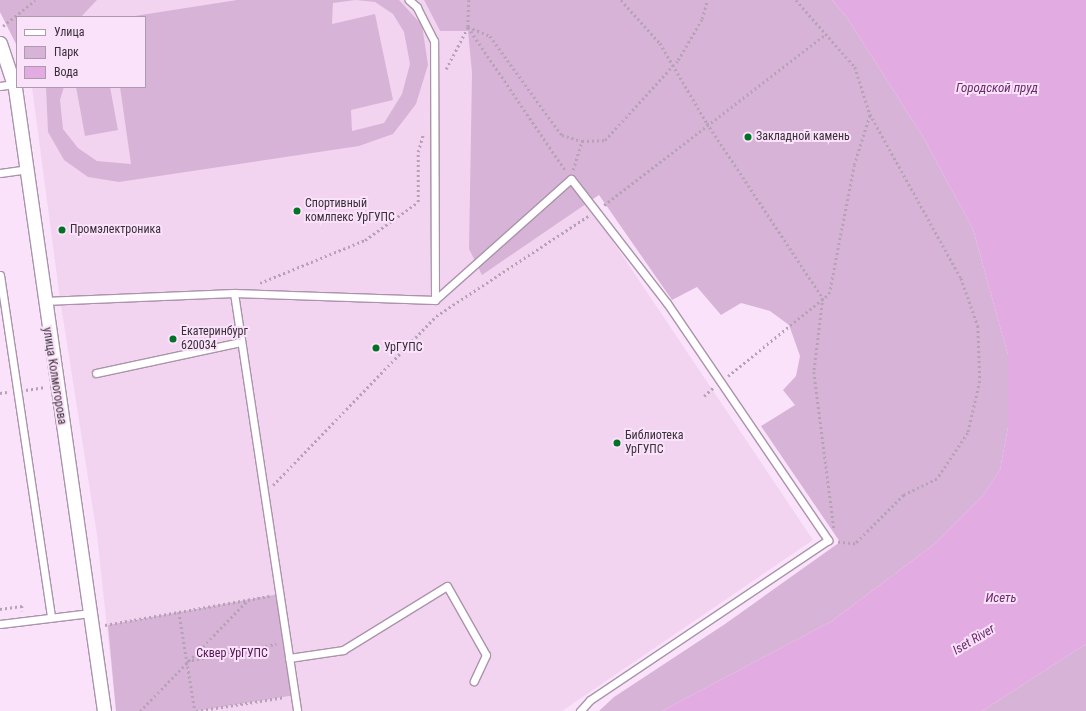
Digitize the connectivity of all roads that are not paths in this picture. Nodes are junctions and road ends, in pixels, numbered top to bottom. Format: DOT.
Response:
graph roads {
  1 [pos="409,0"];
  2 [pos="0,44"];
  3 [pos="14,84"];
  4 [pos="0,86"];
  5 [pos="27,168"];
  6 [pos="0,173"];
  7 [pos="0,275"];
  8 [pos="234,293"];
  9 [pos="435,300"];
  10 [pos="43,301"];
  11 [pos="241,342"];
  12 [pos="96,372"];
  13 [pos="90,613"];
  14 [pos="51,617"];
  15 [pos="0,624"];
  16 [pos="289,658"];
  17 [pos="474,681"];
  18 [pos="104,711"];
  19 [pos="297,711"];
  20 [pos="580,711"];
  1 -- 9 [label="lane"];
  2 -- 3 [label="street, улица Колмогорова"];
  3 -- 4 [label="lane"];
  3 -- 5 [label="street, улица Колмогорова"];
  5 -- 6 [label="lane"];
  5 -- 10 [label="street, улица Колмогорова"];
  7 -- 14 [label="lane"];
  8 -- 9 [label="lane"];
  8 -- 10 [label="lane"];
  8 -- 11 [label="lane"];
  9 -- 20 [label="lane"];
  10 -- 13 [label="street, улица Колмогорова"];
  11 -- 12 [label="lane"];
  11 -- 16 [label="lane"];
  13 -- 14 [label="lane"];
  13 -- 18 [label="street, улица Колмогорова"];
  14 -- 15 [label="lane"];
  16 -- 17 [label="lane"];
  16 -- 19 [label="lane"];
}
